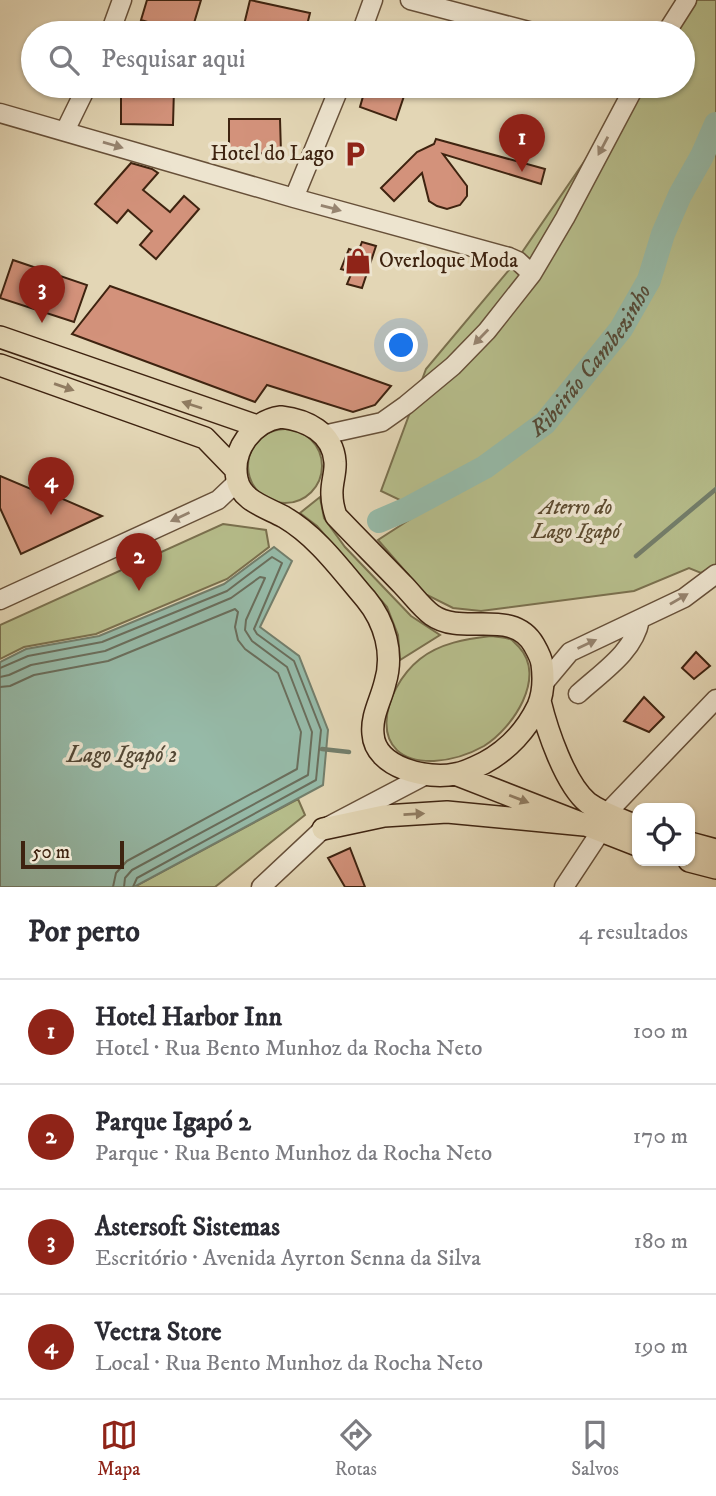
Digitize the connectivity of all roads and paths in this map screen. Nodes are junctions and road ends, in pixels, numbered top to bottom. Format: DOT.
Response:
graph roads {
  1 [pos="122,0"];
  2 [pos="373,0"];
  3 [pos="410,0"];
  4 [pos="687,0"];
  5 [pos="114,21"];
  6 [pos="365,21"];
  7 [pos="490,21"];
  8 [pos="674,21"];
  9 [pos="81,98"];
  10 [pos="335,98"];
  11 [pos="629,98"];
  12 [pos="0,113"];
  13 [pos="65,131"];
  14 [pos="294,198"];
  15 [pos="531,274"];
  16 [pos="0,337"];
  17 [pos="0,365"];
  18 [pos="257,426"];
  19 [pos="323,435"];
  20 [pos="236,475"];
  21 [pos="716,574"];
  22 [pos="0,600"];
  23 [pos="640,620"];
  24 [pos="542,692"];
  25 [pos="579,694"];
  26 [pos="716,699"];
  27 [pos="455,774"];
  28 [pos="426,775"];
  29 [pos="597,823"];
  30 [pos="632,826"];
  31 [pos="323,829"];
  32 [pos="632,842"];
  33 [pos="695,844"];
  34 [pos="716,850"];
  35 [pos="695,863"];
  36 [pos="716,868"];
  37 [pos="261,887"];
  38 [pos="564,887"];
  1 -- 5 [label="street"];
  2 -- 6 [label="street"];
  3 -- 7 [label="street"];
  4 -- 8 [label="street"];
  9 -- 13 [label="street"];
  10 -- 14 [label="street"];
  11 -- 15 [label="street, one-way"];
  12 -- 13 [label="street"];
  13 -- 14 [label="street, one-way"];
  14 -- 15 [label="street, one-way"];
  15 -- 19 [label="street, one-way"];
  18 -- 16 [label="main road, one-way"];
  17 -- 20 [label="main road, one-way"];
  18 -- 19 [label="main road"];
  18 -- 20 [label="main road"];
  19 -- 24 [label="main road"];
  20 -- 22 [label="street, one-way"];
  20 -- 28 [label="main road"];
  23 -- 21 [label="street, one-way"];
  24 -- 23 [label="street, one-way"];
  23 -- 25 [label="street"];
  24 -- 27 [label="main road"];
  24 -- 29 [label="main road"];
  26 -- 29 [label="street"];
  27 -- 28 [label="main road"];
  27 -- 29 [label="main road, one-way"];
  28 -- 31 [label="street"];
  29 -- 30 [label="main road"];
  31 -- 29 [label="main road, one-way"];
  29 -- 32 [label="main road"];
  29 -- 38 [label="street"];
  31 -- 37 [label="street"];
  33 -- 34 [label="main road"];
  35 -- 36 [label="main road"];
}
